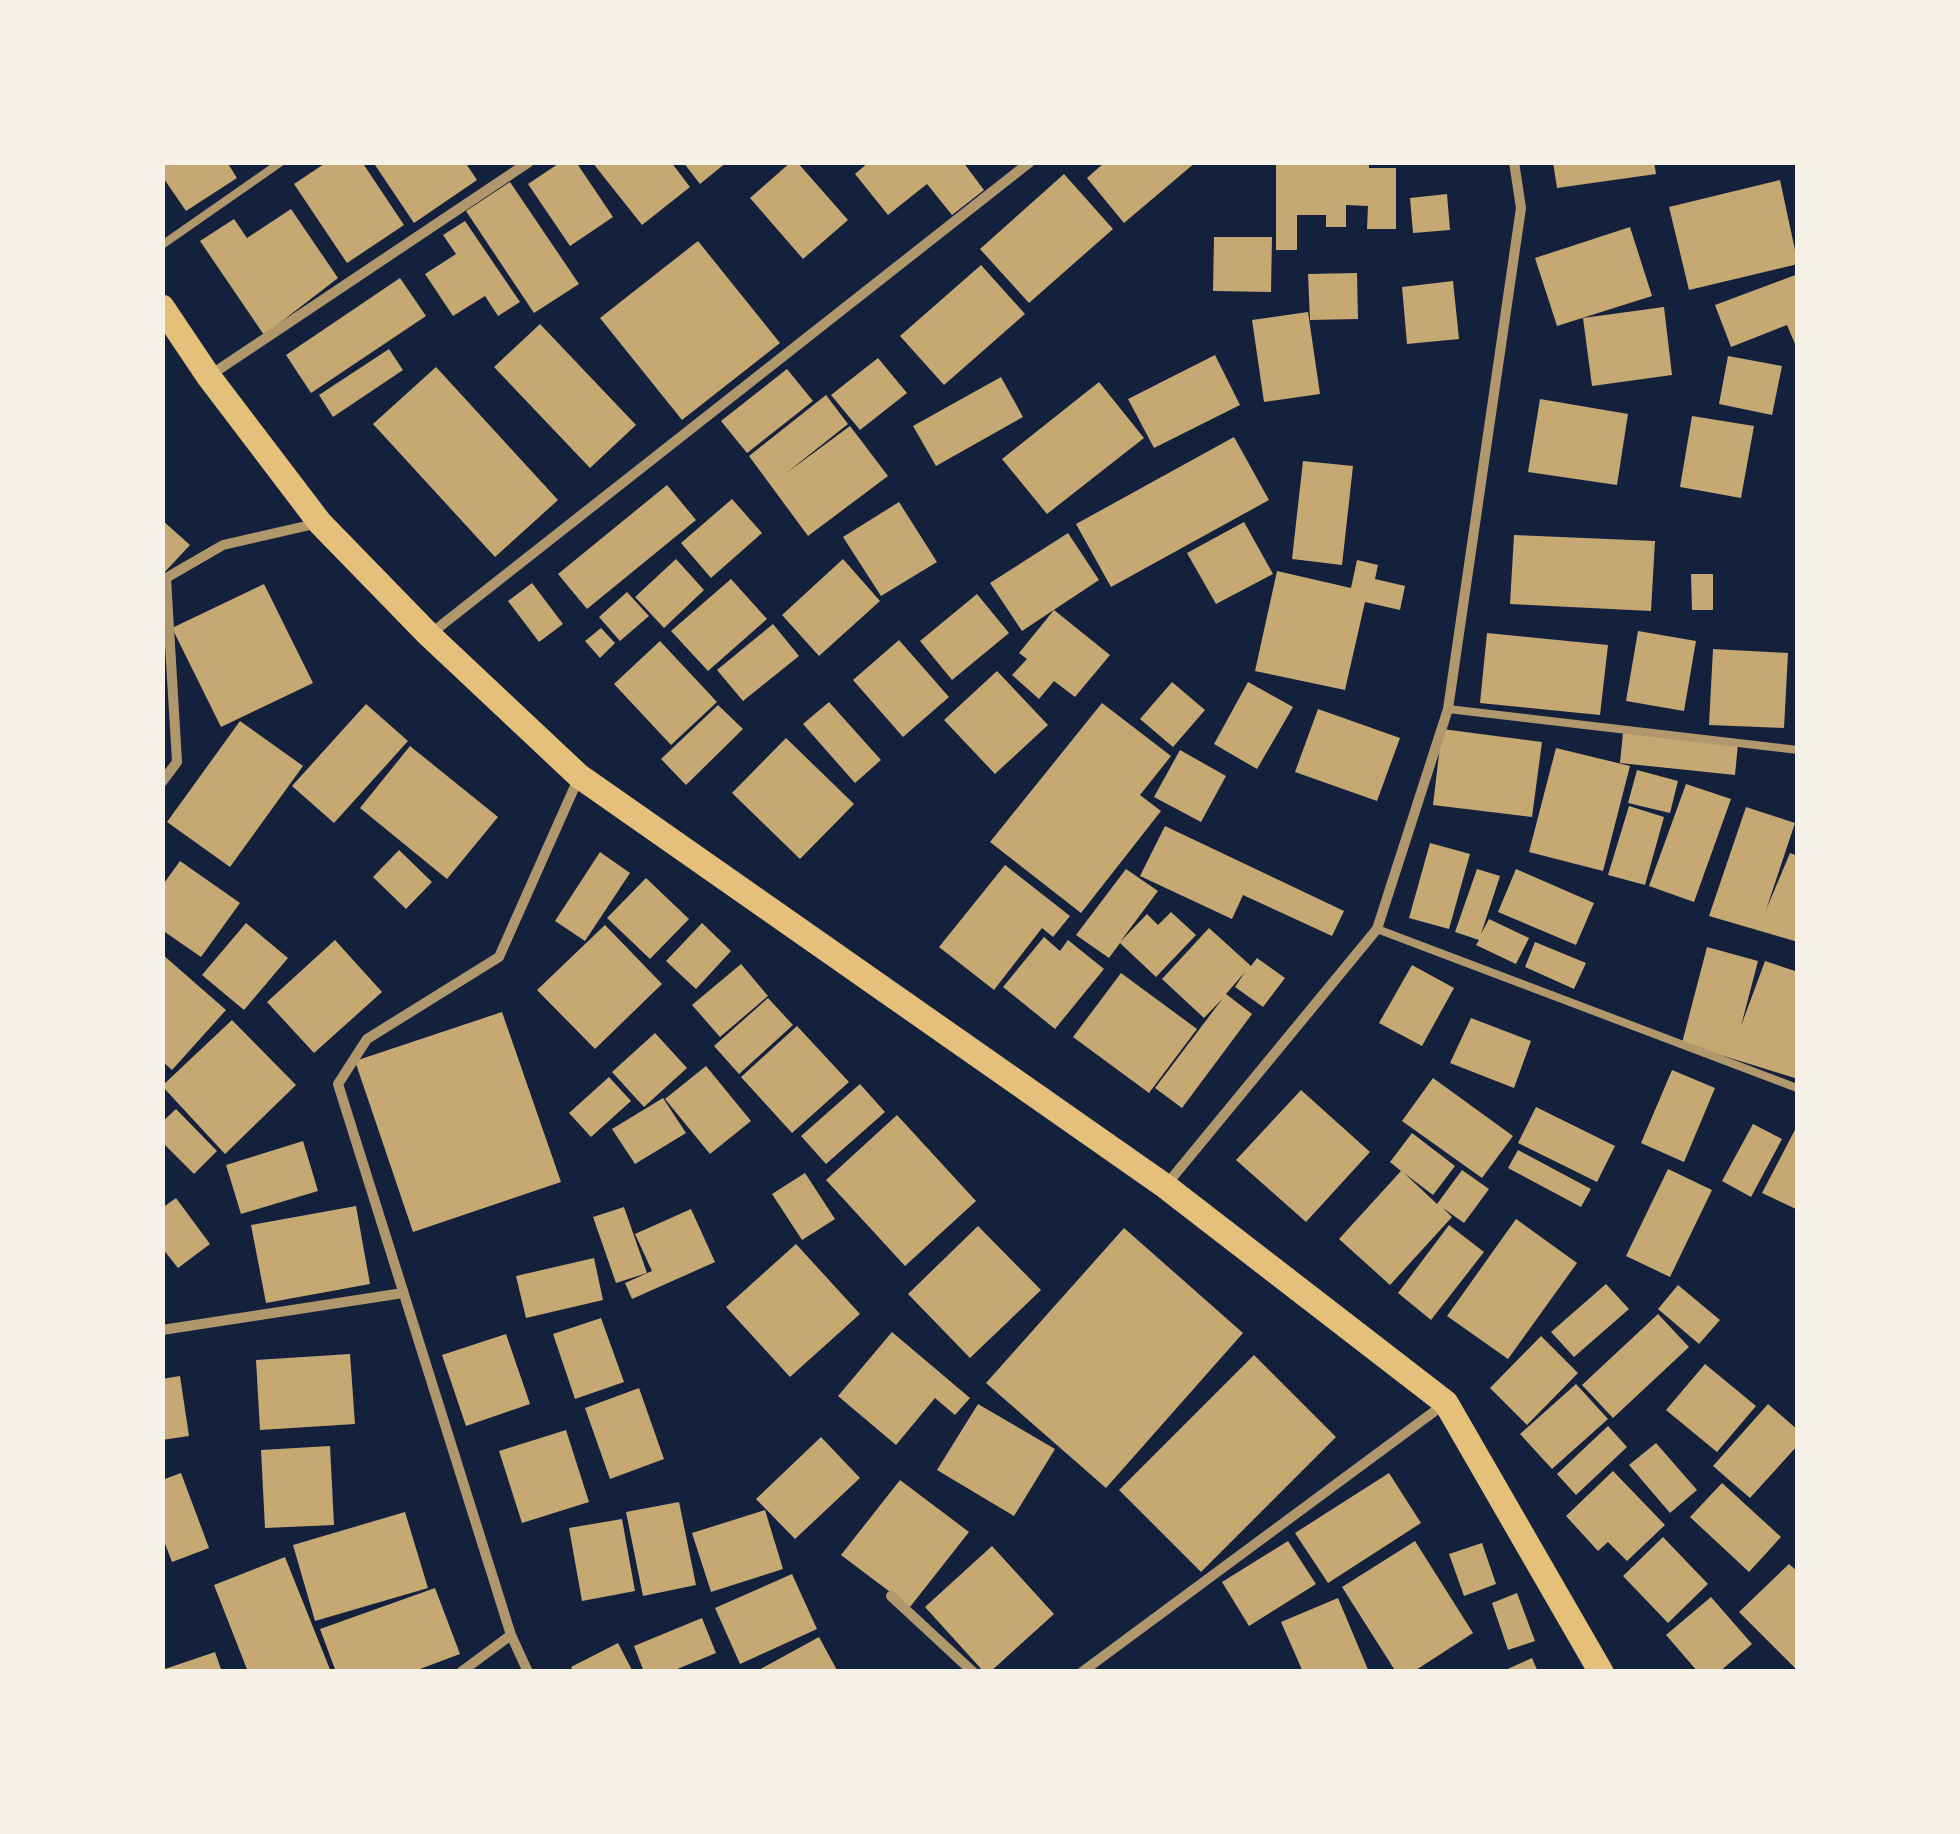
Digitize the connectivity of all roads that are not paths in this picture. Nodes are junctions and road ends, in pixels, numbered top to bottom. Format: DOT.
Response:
graph roads {
  1 [pos="280,162"];
  2 [pos="528,162"];
  3 [pos="1030,162"];
  4 [pos="1514,162"];
  5 [pos="162,246"];
  6 [pos="162,307"];
  7 [pos="208,376"];
  8 [pos="320,523"];
  9 [pos="429,635"];
  10 [pos="1448,708"];
  11 [pos="1798,750"];
  12 [pos="580,776"];
  13 [pos="162,782"];
  14 [pos="1378,929"];
  15 [pos="1797,1088"];
  16 [pos="1165,1186"];
  17 [pos="404,1293"];
  18 [pos="162,1330"];
  19 [pos="1446,1403"];
  20 [pos="891,1596"];
  21 [pos="511,1636"];
  22 [pos="461,1672"];
  23 [pos="528,1672"];
  24 [pos="973,1672"];
  25 [pos="1082,1672"];
  26 [pos="1602,1672"];
  1 -- 5 [label="lane"];
  2 -- 7 [label="street"];
  3 -- 9 [label="street"];
  4 -- 10 [label="street"];
  6 -- 7 [label="main road"];
  7 -- 8 [label="main road"];
  8 -- 9 [label="main road"];
  8 -- 13 [label="street"];
  9 -- 12 [label="main road"];
  10 -- 11 [label="lane"];
  10 -- 14 [label="street"];
  12 -- 16 [label="main road"];
  12 -- 17 [label="street"];
  14 -- 15 [label="lane"];
  14 -- 16 [label="street"];
  16 -- 19 [label="main road"];
  17 -- 18 [label="street"];
  17 -- 21 [label="street"];
  19 -- 25 [label="street"];
  19 -- 26 [label="main road"];
  20 -- 24 [label="street"];
  21 -- 22 [label="street"];
  21 -- 23 [label="street"];
}
